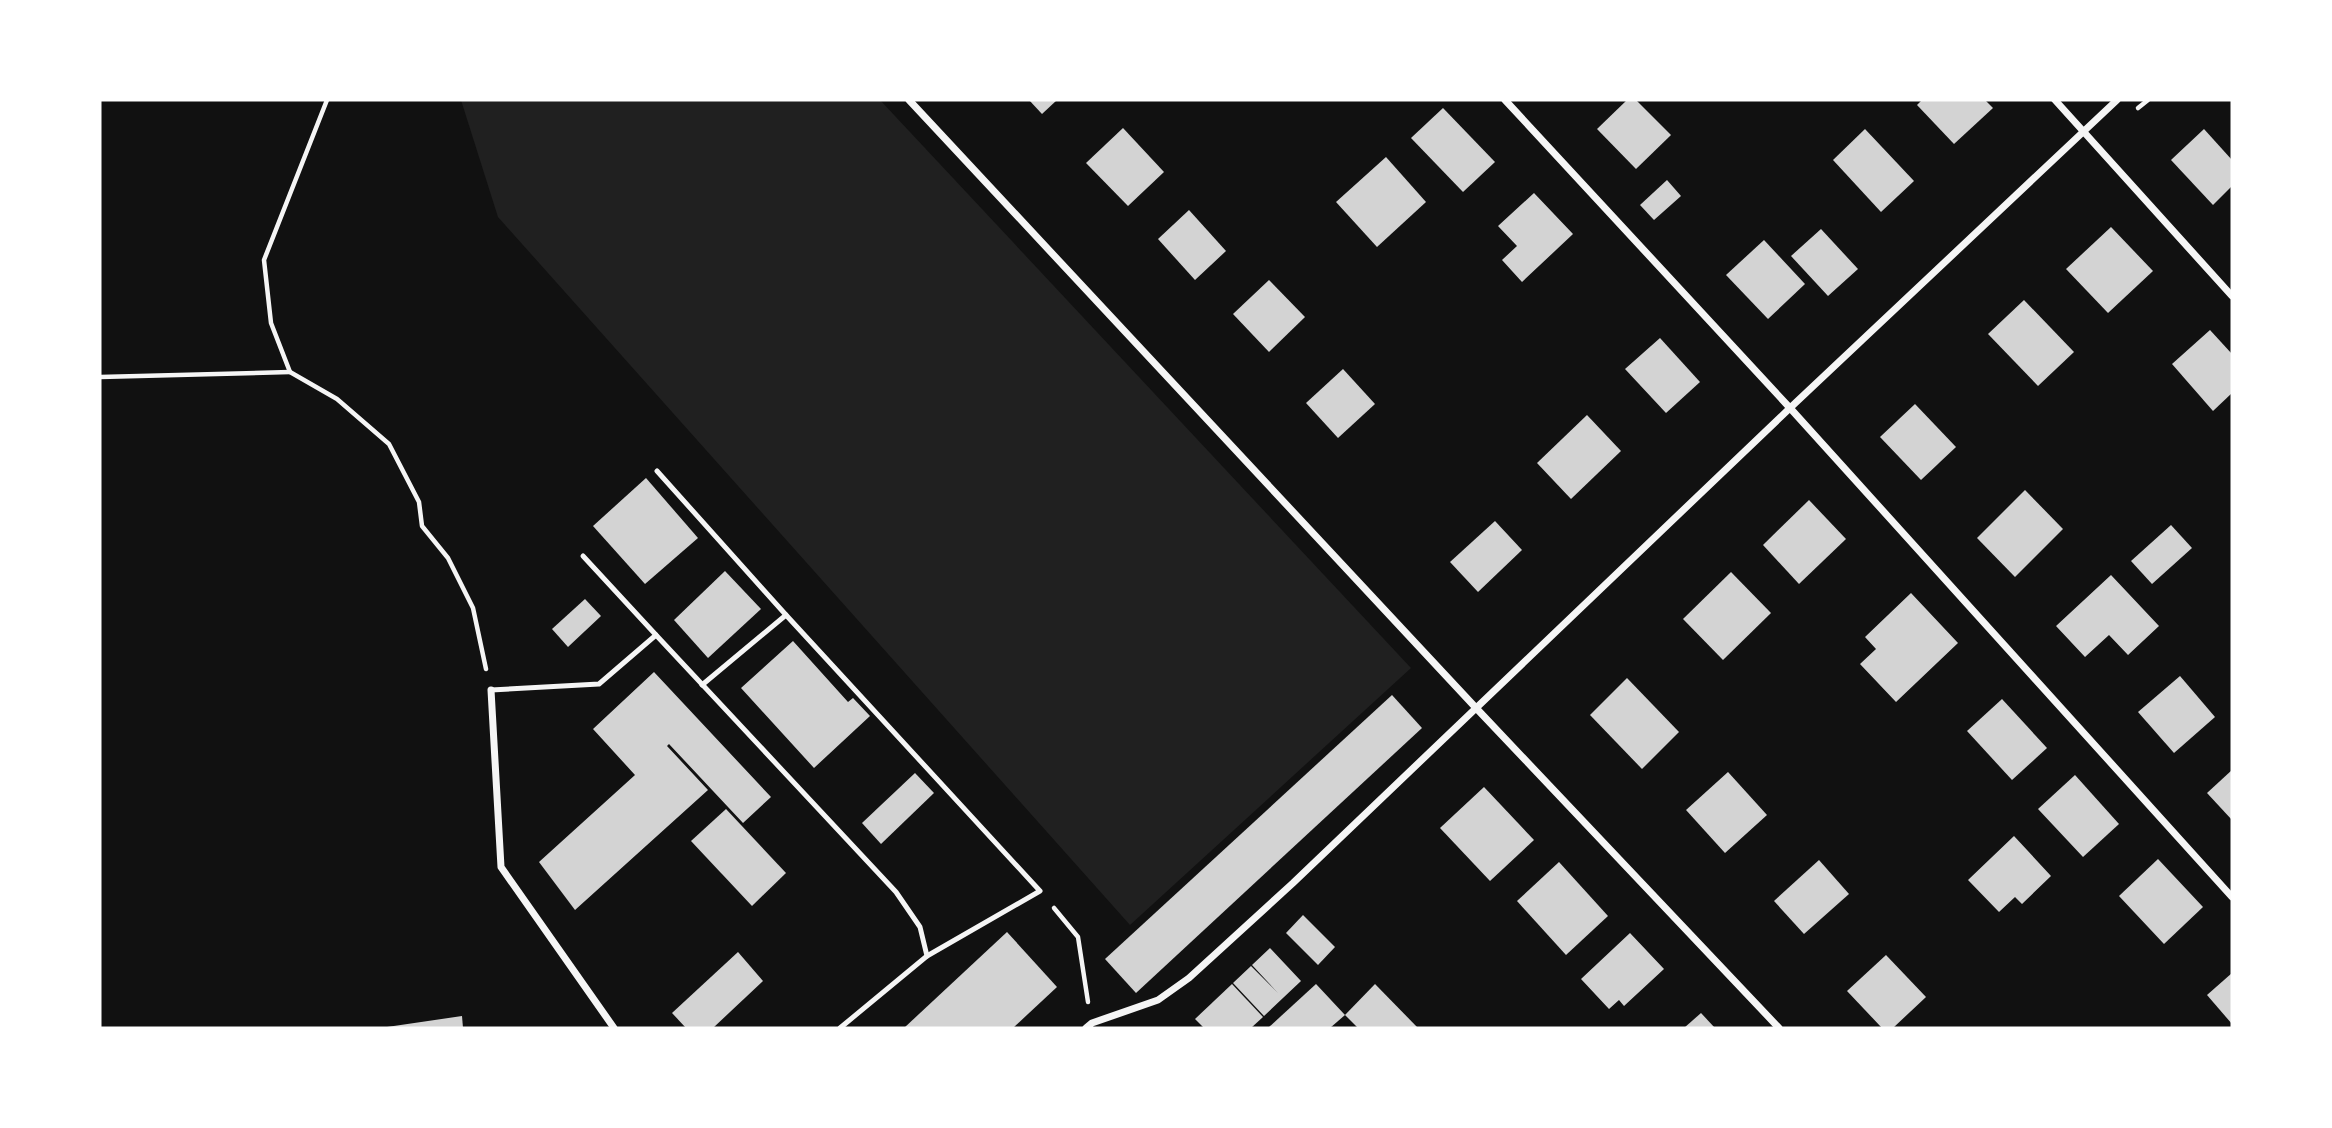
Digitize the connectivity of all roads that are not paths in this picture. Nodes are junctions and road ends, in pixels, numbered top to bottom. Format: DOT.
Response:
graph roads {
  1 [pos="909,100"];
  2 [pos="1505,100"];
  3 [pos="2055,100"];
  4 [pos="2117,100"];
  5 [pos="2083,131"];
  6 [pos="2232,296"];
  7 [pos="1790,408"];
  8 [pos="657,471"];
  9 [pos="583,556"];
  10 [pos="786,615"];
  11 [pos="656,635"];
  12 [pos="702,685"];
  13 [pos="491,690"];
  14 [pos="1477,709"];
  15 [pos="2232,897"];
  16 [pos="927,956"];
  17 [pos="1089,1026"];
  18 [pos="614,1028"];
  19 [pos="840,1028"];
  20 [pos="1779,1028"];
  1 -- 14 [label="street"];
  2 -- 7 [label="street"];
  3 -- 5 [label="street"];
  4 -- 5 [label="street"];
  5 -- 6 [label="street"];
  5 -- 7 [label="street"];
  7 -- 14 [label="street"];
  7 -- 15 [label="street"];
  8 -- 10 [label="lane"];
  9 -- 11 [label="lane"];
  10 -- 12 [label="lane"];
  10 -- 16 [label="lane"];
  11 -- 12 [label="lane"];
  11 -- 13 [label="lane"];
  12 -- 16 [label="lane"];
  13 -- 18 [label="street"];
  14 -- 17 [label="street"];
  14 -- 20 [label="street"];
  16 -- 19 [label="lane"];
}
